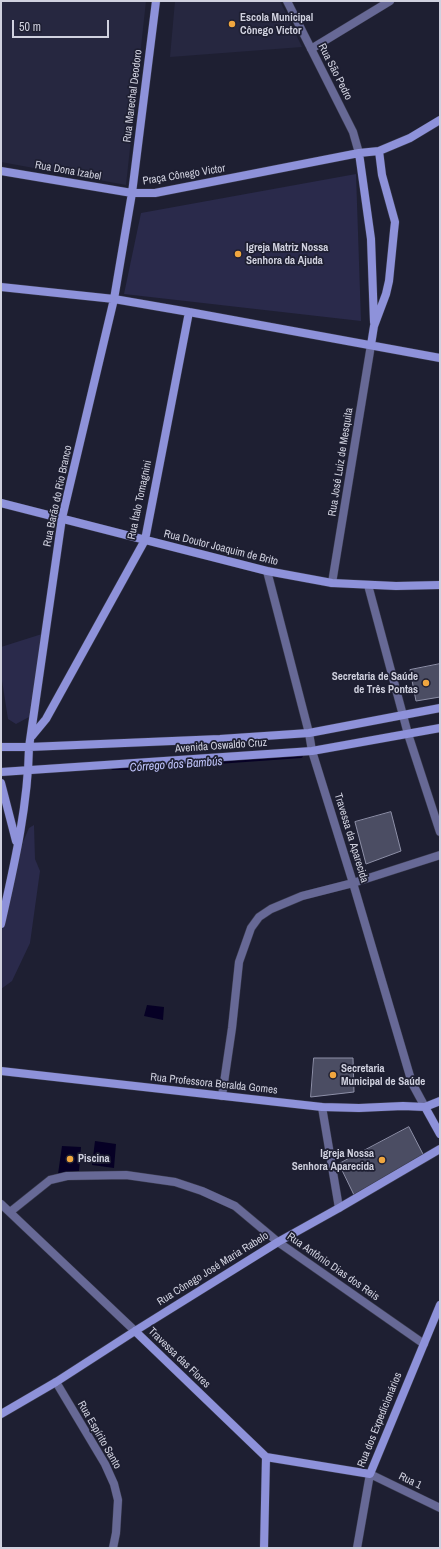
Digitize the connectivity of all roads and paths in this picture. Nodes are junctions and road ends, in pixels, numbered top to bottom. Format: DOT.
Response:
graph roads {
  1 [pos="156,1"];
  2 [pos="287,1"];
  3 [pos="390,1"];
  4 [pos="311,48"];
  5 [pos="440,120"];
  6 [pos="379,150"];
  7 [pos="359,153"];
  8 [pos="1,171"];
  9 [pos="132,194"];
  10 [pos="1,287"];
  11 [pos="114,299"];
  12 [pos="189,312"];
  13 [pos="374,326"];
  14 [pos="371,345"];
  15 [pos="440,358"];
  16 [pos="1,502"];
  17 [pos="62,518"];
  18 [pos="145,540"];
  19 [pos="267,571"];
  20 [pos="332,583"];
  21 [pos="368,585"];
  22 [pos="440,585"];
  23 [pos="440,708"];
  24 [pos="403,715"];
  25 [pos="34,718"];
  26 [pos="46,719"];
  27 [pos="440,728"];
  28 [pos="309,733"];
  29 [pos="408,734"];
  30 [pos="31,737"];
  31 [pos="1,747"];
  32 [pos="29,747"];
  33 [pos="312,751"];
  34 [pos="29,770"];
  35 [pos="1,772"];
  36 [pos="1,783"];
  37 [pos="440,832"];
  38 [pos="17,845"];
  39 [pos="440,855"];
  40 [pos="354,882"];
  41 [pos="1,924"];
  42 [pos="1,1071"];
  43 [pos="222,1096"];
  44 [pos="440,1101"];
  45 [pos="322,1107"];
  46 [pos="425,1107"];
  47 [pos="440,1134"];
  48 [pos="440,1149"];
  49 [pos="1,1204"];
  50 [pos="339,1208"];
  51 [pos="10,1212"];
  52 [pos="278,1242"];
  53 [pos="440,1305"];
  54 [pos="135,1331"];
  55 [pos="424,1344"];
  56 [pos="56,1382"];
  57 [pos="1,1414"];
  58 [pos="266,1456"];
  59 [pos="370,1474"];
  60 [pos="440,1508"];
  61 [pos="113,1548"];
  62 [pos="264,1548"];
  63 [pos="357,1548"];
  1 -- 9 [label="street, Rua Marechal Deodoro"];
  2 -- 4 [label="street, Rua São Pedro"];
  3 -- 4 [label="street"];
  4 -- 7 [label="street, Rua São Pedro"];
  5 -- 6 [label="street, Praça Cônego Victor"];
  6 -- 7 [label="street, Praça Cônego Victor"];
  6 -- 13 [label="street"];
  7 -- 9 [label="street, Praça Cônego Victor"];
  7 -- 13 [label="street"];
  8 -- 9 [label="street, Rua Dona Izabel"];
  9 -- 11 [label="street, Praça Cônego Victor"];
  10 -- 11 [label="street"];
  11 -- 12 [label="street"];
  11 -- 17 [label="street, Rua Barão do Rio Branco"];
  12 -- 14 [label="street"];
  12 -- 18 [label="street, Rua Ítalo Tomagnini"];
  13 -- 14 [label="street"];
  14 -- 15 [label="street"];
  14 -- 20 [label="street, Rua José Luiz de Mesquita"];
  16 -- 17 [label="street, Rua Doutor Joaquim de Brito"];
  17 -- 18 [label="street, Rua Doutor Joaquim de Brito"];
  17 -- 25 [label="street, Rua Barão do Rio Branco"];
  18 -- 19 [label="street, Rua Doutor Joaquim de Brito"];
  18 -- 26 [label="street, Rua Ítalo Tomagnini"];
  19 -- 20 [label="street, Rua Doutor Joaquim de Brito"];
  19 -- 28 [label="street, Travessa da Aparecida"];
  20 -- 21 [label="street, Rua Doutor Joaquim de Brito"];
  21 -- 22 [label="street, Rua Doutor Joaquim de Brito"];
  21 -- 24 [label="street"];
  23 -- 24 [label="street, Avenida Oswaldo Cruz"];
  24 -- 28 [label="street, Avenida Oswaldo Cruz"];
  24 -- 29 [label="street"];
  25 -- 26 [label="street"];
  25 -- 30 [label="street, Rua Barão do Rio Branco"];
  26 -- 30 [label="street, Rua Ítalo Tomagnini"];
  27 -- 29 [label="street, Avenida Oswaldo Cruz"];
  28 -- 32 [label="street, Avenida Oswaldo Cruz"];
  28 -- 33 [label="street, Travessa da Aparecida"];
  29 -- 33 [label="street, Avenida Oswaldo Cruz"];
  29 -- 37 [label="street"];
  30 -- 32 [label="street, Rua Barão do Rio Branco"];
  31 -- 32 [label="street, Avenida Oswaldo Cruz"];
  32 -- 34 [label="street, Rua Barão do Rio Branco"];
  33 -- 34 [label="street, Avenida Oswaldo Cruz"];
  33 -- 40 [label="street, Travessa da Aparecida"];
  34 -- 35 [label="street, Avenida Oswaldo Cruz"];
  34 -- 38 [label="street, Rua Barão do Rio Branco"];
  36 -- 38 [label="street"];
  38 -- 41 [label="street, Rua Barão do Rio Branco"];
  39 -- 40 [label="street"];
  40 -- 43 [label="street"];
  40 -- 46 [label="street, Travessa da Aparecida"];
  42 -- 43 [label="street, Rua Professora Beralda Gomes"];
  43 -- 45 [label="street, Rua Professora Beralda Gomes"];
  44 -- 46 [label="street"];
  45 -- 46 [label="street, Rua Professora Beralda Gomes"];
  45 -- 50 [label="street"];
  46 -- 47 [label="street"];
  48 -- 50 [label="street, Rua Cônego José Maria Rabelo"];
  49 -- 51 [label="street, Travessa das Flores"];
  50 -- 52 [label="street, Rua Cônego José Maria Rabelo"];
  51 -- 52 [label="street, Rua Antônio Dias dos Reis"];
  51 -- 54 [label="street, Travessa das Flores"];
  52 -- 54 [label="street, Rua Cônego José Maria Rabelo"];
  52 -- 55 [label="street, Rua Antônio Dias dos Reis"];
  53 -- 55 [label="street, Rua dos Expedicionários"];
  54 -- 56 [label="street, Rua Cônego José Maria Rabelo"];
  54 -- 58 [label="street, Travessa das Flores"];
  55 -- 59 [label="street, Rua dos Expedicionários"];
  56 -- 57 [label="street, Rua Cônego José Maria Rabelo"];
  56 -- 61 [label="street, Rua Espírito Santo"];
  58 -- 59 [label="street"];
  58 -- 62 [label="street"];
  59 -- 60 [label="street, Rua 1"];
  59 -- 63 [label="street, Rua dos Expedicionários"];
}
